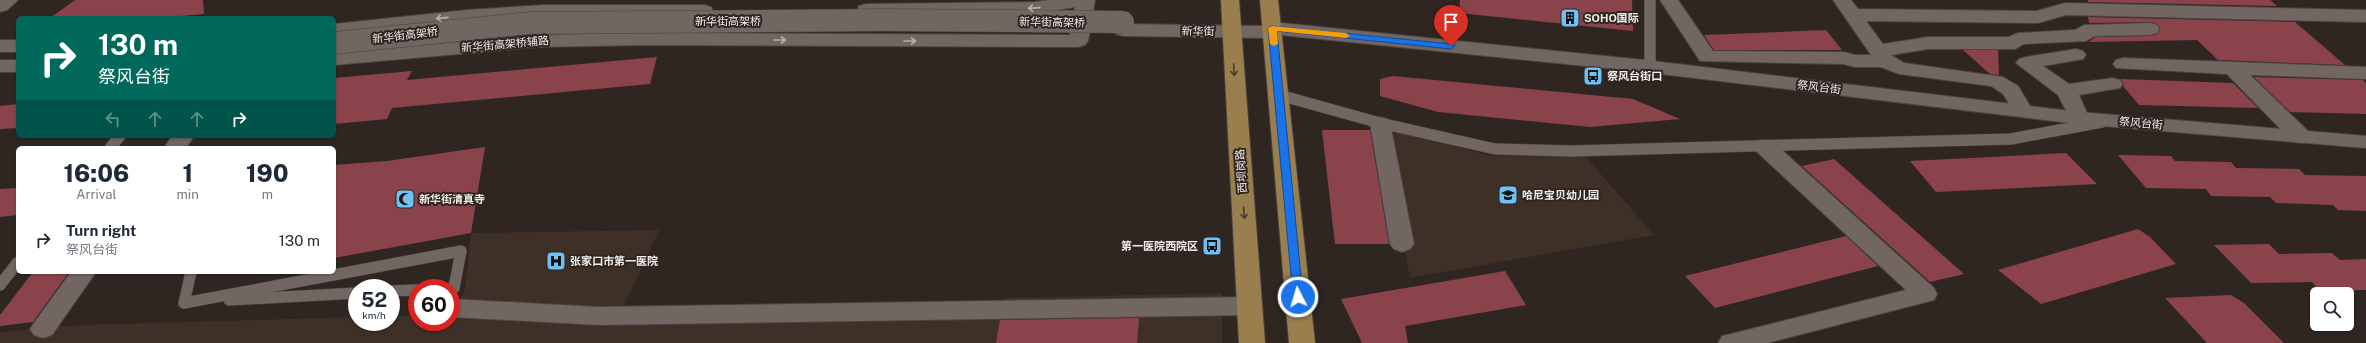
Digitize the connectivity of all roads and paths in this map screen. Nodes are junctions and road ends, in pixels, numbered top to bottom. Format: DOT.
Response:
graph roads {
  1 [pos="9,0"];
  2 [pos="1230,0"];
  3 [pos="1269,0"];
  4 [pos="1650,0"];
  5 [pos="1669,0"];
  6 [pos="2027,0"];
  7 [pos="1086,1"];
  8 [pos="0,6"];
  9 [pos="2223,6"];
  10 [pos="1848,8"];
  11 [pos="660,11"];
  12 [pos="2042,16"];
  13 [pos="2366,16"];
  14 [pos="1123,26"];
  15 [pos="1232,27"];
  16 [pos="1272,28"];
  17 [pos="2150,29"];
  18 [pos="336,30"];
  19 [pos="643,39"];
  20 [pos="336,44"];
  21 [pos="0,46"];
  22 [pos="16,46"];
  23 [pos="336,50"];
  24 [pos="2076,55"];
  25 [pos="1881,56"];
  26 [pos="0,57"];
  27 [pos="16,58"];
  28 [pos="336,60"];
  29 [pos="2123,64"];
  30 [pos="0,66"];
  31 [pos="16,66"];
  32 [pos="1650,66"];
  33 [pos="2232,68"];
  34 [pos="2366,73"];
  35 [pos="0,76"];
  36 [pos="16,76"];
  37 [pos="2113,84"];
  38 [pos="2065,91"];
  39 [pos="1279,95"];
  40 [pos="2023,111"];
  41 [pos="2079,118"];
  42 [pos="2110,120"];
  43 [pos="1380,123"];
  44 [pos="2301,137"];
  45 [pos="118,138"];
  46 [pos="2366,142"];
  47 [pos="112,146"];
  48 [pos="1764,146"];
  49 [pos="1402,244"];
  50 [pos="16,265"];
  51 [pos="83,274"];
  52 [pos="191,274"];
  53 [pos="456,279"];
  54 [pos="0,285"];
  55 [pos="348,294"];
  56 [pos="184,303"];
  57 [pos="1250,306"];
  58 [pos="460,308"];
  59 [pos="43,329"];
  60 [pos="1252,343"];
  61 [pos="1302,343"];
  62 [pos="1731,343"];
  1 -- 8 [label="street"];
  2 -- 15 [label="main road, 西坝岗路"];
  3 -- 16 [label="main road"];
  4 -- 32 [label="lane"];
  5 -- 25 [label="street"];
  6 -- 12 [label="street"];
  7 -- 11 [label="street, one-way"];
  19 -- 7 [label="street, 新华街高架桥辅路, one-way"];
  9 -- 12 [label="street"];
  9 -- 13 [label="street"];
  10 -- 12 [label="street"];
  10 -- 25 [label="street"];
  11 -- 18 [label="street, one-way"];
  11 -- 19 [label="street"];
  14 -- 15 [label="street, 新华街"];
  14 -- 20 [label="street, 新华街高架桥, bridge"];
  14 -- 23 [label="street, 新华街高架桥"];
  15 -- 16 [label="street, 新华街"];
  15 -- 57 [label="main road, 西坝岗路, one-way"];
  16 -- 32 [label="street, 祭风台街"];
  16 -- 39 [label="main road"];
  17 -- 25 [label="street"];
  19 -- 28 [label="street, 新华街高架桥辅路"];
  21 -- 22 [label="street"];
  24 -- 38 [label="street"];
  25 -- 40 [label="street"];
  26 -- 27 [label="street"];
  29 -- 33 [label="street"];
  30 -- 31 [label="street"];
  32 -- 40 [label="street, 祭风台街"];
  33 -- 34 [label="street"];
  33 -- 44 [label="street"];
  35 -- 36 [label="street"];
  37 -- 38 [label="street"];
  38 -- 41 [label="street"];
  39 -- 43 [label="lane"];
  39 -- 61 [label="main road"];
  40 -- 41 [label="street, 祭风台街"];
  41 -- 42 [label="street, 祭风台街"];
  42 -- 44 [label="street, 祭风台街"];
  42 -- 48 [label="lane"];
  43 -- 48 [label="lane"];
  43 -- 49 [label="street"];
  44 -- 46 [label="street, 祭风台街"];
  45 -- 47 [label="lane"];
  48 -- 62 [label="street"];
  50 -- 54 [label="lane"];
  51 -- 59 [label="street"];
  52 -- 56 [label="lane"];
  53 -- 56 [label="lane"];
  55 -- 56 [label="lane"];
  57 -- 58 [label="street"];
  57 -- 60 [label="main road, 西坝岗路"];
}
